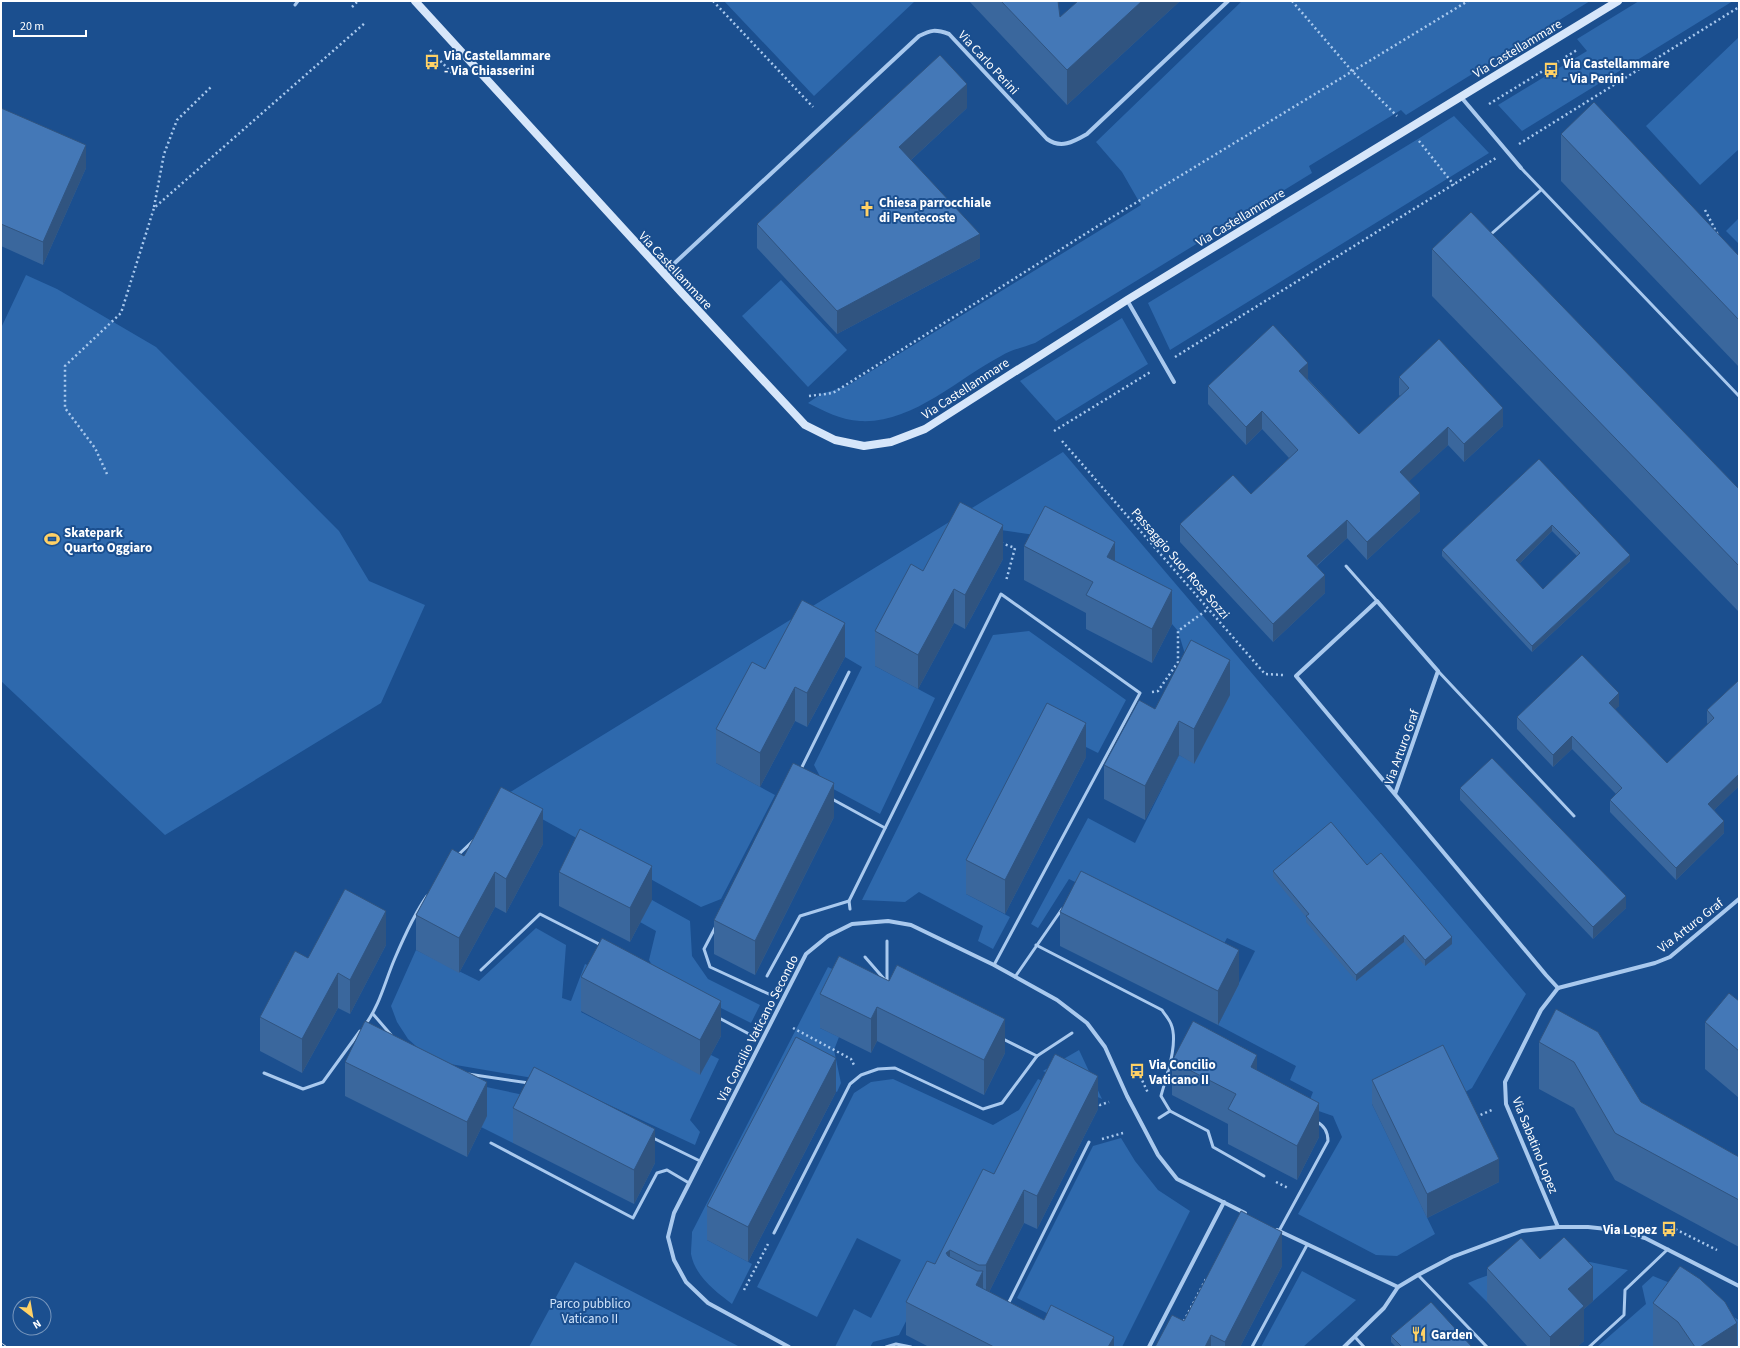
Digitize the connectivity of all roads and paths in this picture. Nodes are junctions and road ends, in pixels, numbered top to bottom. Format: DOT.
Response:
graph roads {
  1 [pos="298,1"];
  2 [pos="358,1"];
  3 [pos="415,1"];
  4 [pos="713,1"];
  5 [pos="1228,1"];
  6 [pos="1292,1"];
  7 [pos="1468,1"];
  8 [pos="1618,1"];
  9 [pos="295,5"];
  10 [pos="352,7"];
  11 [pos="1739,8"];
  12 [pos="366,22"];
  13 [pos="430,50"];
  14 [pos="1577,50"];
  15 [pos="1352,71"];
  16 [pos="452,73"];
  17 [pos="211,87"];
  18 [pos="1460,97"];
  19 [pos="1489,104"];
  20 [pos="813,107"];
  21 [pos="1401,121"];
  22 [pos="1418,139"];
  23 [pos="1521,142"];
  24 [pos="1499,156"];
  25 [pos="1521,168"];
  26 [pos="1454,185"];
  27 [pos="1541,190"];
  28 [pos="154,208"];
  29 [pos="1706,210"];
  30 [pos="1489,236"];
  31 [pos="1719,237"];
  32 [pos="664,274"];
  33 [pos="1128,300"];
  34 [pos="1173,358"];
  35 [pos="1153,370"];
  36 [pos="1174,382"];
  37 [pos="809,396"];
  38 [pos="1739,396"];
  39 [pos="1054,431"];
  40 [pos="1062,441"];
  41 [pos="107,474"];
  42 [pos="1000,542"];
  43 [pos="1346,566"];
  44 [pos="1001,594"];
  45 [pos="1377,601"];
  46 [pos="1208,609"];
  47 [pos="1438,671"];
  48 [pos="849,672"];
  49 [pos="1296,676"];
  50 [pos="1140,693"];
  51 [pos="799,773"];
  52 [pos="1395,794"];
  53 [pos="830,798"];
  54 [pos="1574,816"];
  55 [pos="885,828"];
  56 [pos="479,835"];
  57 [pos="454,860"];
  58 [pos="430,891"];
  59 [pos="1739,899"];
  60 [pos="849,901"];
  61 [pos="1066,903"];
  62 [pos="850,909"];
  63 [pos="718,920"];
  64 [pos="887,941"];
  65 [pos="1036,945"];
  66 [pos="608,948"];
  67 [pos="865,957"];
  68 [pos="994,965"];
  69 [pos="481,970"];
  70 [pos="768,976"];
  71 [pos="1015,977"];
  72 [pos="887,982"];
  73 [pos="894,985"];
  74 [pos="1558,988"];
  75 [pos="771,995"];
  76 [pos="373,1014"];
  77 [pos="716,1016"];
  78 [pos="793,1028"];
  79 [pos="1072,1033"];
  80 [pos="751,1035"];
  81 [pos="996,1036"];
  82 [pos="393,1037"];
  83 [pos="1037,1056"];
  84 [pos="850,1059"];
  85 [pos="1136,1067"];
  86 [pos="264,1073"];
  87 [pos="460,1073"];
  88 [pos="537,1084"];
  89 [pos="1149,1095"];
  90 [pos="1094,1102"];
  91 [pos="1109,1102"];
  92 [pos="1170,1111"];
  93 [pos="1484,1113"];
  94 [pos="1159,1118"];
  95 [pos="1474,1118"];
  96 [pos="1315,1121"];
  97 [pos="1123,1133"];
  98 [pos="648,1135"];
  99 [pos="1090,1142"];
  100 [pos="491,1143"];
  101 [pos="700,1161"];
  102 [pos="1264,1176"];
  103 [pos="689,1182"];
  104 [pos="1299,1194"];
  105 [pos="1224,1202"];
  106 [pos="1251,1217"];
  107 [pos="1671,1226"];
  108 [pos="1272,1227"];
  109 [pos="1558,1227"];
  110 [pos="1279,1231"];
  111 [pos="774,1233"];
  112 [pos="1308,1245"];
  113 [pos="1668,1249"];
  114 [pos="1717,1250"];
  115 [pos="1418,1274"];
  116 [pos="1206,1279"];
  117 [pos="1739,1286"];
  118 [pos="1398,1287"];
  119 [pos="744,1290"];
  120 [pos="1001,1302"];
  121 [pos="1009,1302"];
  122 [pos="1015,1306"];
  123 [pos="1184,1321"];
  124 [pos="1356,1337"];
  125 [pos="788,1347"];
  126 [pos="886,1347"];
  127 [pos="911,1347"];
  128 [pos="1149,1347"];
  129 [pos="1252,1347"];
  130 [pos="1344,1347"];
  131 [pos="1364,1347"];
  132 [pos="1487,1347"];
  133 [pos="1589,1347"];
  1 -- 9 [label="lane"];
  2 -- 10 [label="path"];
  3 -- 32 [label="street, Via Castellammare"];
  4 -- 20 [label="path"];
  5 -- 32 [label="street, Via Carlo Perini"];
  6 -- 15 [label="path"];
  7 -- 15 [label="path"];
  8 -- 18 [label="street, Via Castellammare"];
  11 -- 23 [label="path"];
  12 -- 28 [label="path"];
  13 -- 16 [label="path"];
  14 -- 19 [label="path"];
  15 -- 21 [label="path"];
  15 -- 37 [label="path"];
  17 -- 28 [label="path"];
  18 -- 25 [label="street"];
  18 -- 33 [label="street, Via Castellammare"];
  22 -- 26 [label="path"];
  24 -- 26 [label="path"];
  25 -- 27 [label="lane"];
  26 -- 34 [label="path"];
  27 -- 30 [label="lane"];
  27 -- 38 [label="lane"];
  28 -- 41 [label="path"];
  29 -- 31 [label="path"];
  32 -- 33 [label="street, Via Castellammare"];
  33 -- 36 [label="street"];
  35 -- 39 [label="path"];
  40 -- 46 [label="path, Passaggio Suor Rosa Sozzi"];
  42 -- 44 [label="path"];
  43 -- 45 [label="lane"];
  44 -- 50 [label="lane"];
  44 -- 55 [label="lane"];
  45 -- 47 [label="street"];
  45 -- 49 [label="street"];
  46 -- 49 [label="path, Passaggio Suor Rosa Sozzi"];
  46 -- 50 [label="path"];
  47 -- 52 [label="street, Via Arturo Graf"];
  47 -- 54 [label="lane"];
  48 -- 51 [label="lane"];
  49 -- 52 [label="street, Via Arturo Graf"];
  50 -- 68 [label="lane"];
  52 -- 74 [label="street"];
  53 -- 55 [label="lane"];
  55 -- 60 [label="lane"];
  56 -- 57 [label="lane"];
  58 -- 76 [label="lane"];
  59 -- 74 [label="street, Via Arturo Graf"];
  60 -- 62 [label="lane"];
  60 -- 70 [label="lane"];
  61 -- 65 [label="lane"];
  63 -- 75 [label="lane"];
  64 -- 72 [label="lane"];
  65 -- 71 [label="lane"];
  65 -- 92 [label="lane"];
  66 -- 69 [label="lane"];
  67 -- 72 [label="lane"];
  68 -- 71 [label="street, Via Concilio Vaticano Secondo"];
  68 -- 101 [label="street, Via Concilio Vaticano Secondo"];
  71 -- 105 [label="street, Via Concilio Vaticano Secondo"];
  72 -- 73 [label="lane"];
  74 -- 109 [label="street, Via Sabatino Lopez"];
  76 -- 82 [label="lane"];
  76 -- 86 [label="lane"];
  77 -- 80 [label="lane"];
  78 -- 84 [label="path"];
  79 -- 83 [label="lane"];
  81 -- 83 [label="lane"];
  83 -- 111 [label="lane"];
  85 -- 89 [label="path"];
  87 -- 88 [label="lane"];
  90 -- 91 [label="path"];
  92 -- 94 [label="lane"];
  92 -- 102 [label="lane"];
  93 -- 95 [label="path"];
  96 -- 104 [label="lane"];
  97 -- 99 [label="path"];
  98 -- 101 [label="lane"];
  99 -- 121 [label="lane"];
  100 -- 103 [label="lane"];
  101 -- 103 [label="street, Via Concilio Vaticano Secondo"];
  102 -- 104 [label="path"];
  103 -- 125 [label="street, Via Concilio Vaticano Secondo"];
  104 -- 110 [label="lane"];
  105 -- 106 [label="street, Via Concilio Vaticano Secondo"];
  105 -- 128 [label="street"];
  107 -- 114 [label="path"];
  108 -- 110 [label="street"];
  109 -- 113 [label="street"];
  109 -- 115 [label="street"];
  110 -- 112 [label="street"];
  111 -- 119 [label="path"];
  112 -- 118 [label="street"];
  112 -- 129 [label="lane"];
  113 -- 117 [label="street"];
  113 -- 133 [label="lane"];
  115 -- 118 [label="street"];
  115 -- 132 [label="lane"];
  116 -- 123 [label="path"];
  118 -- 124 [label="street"];
  120 -- 121 [label="lane"];
  121 -- 122 [label="lane"];
  124 -- 130 [label="street"];
  124 -- 131 [label="lane"];
  126 -- 127 [label="lane"];
}
